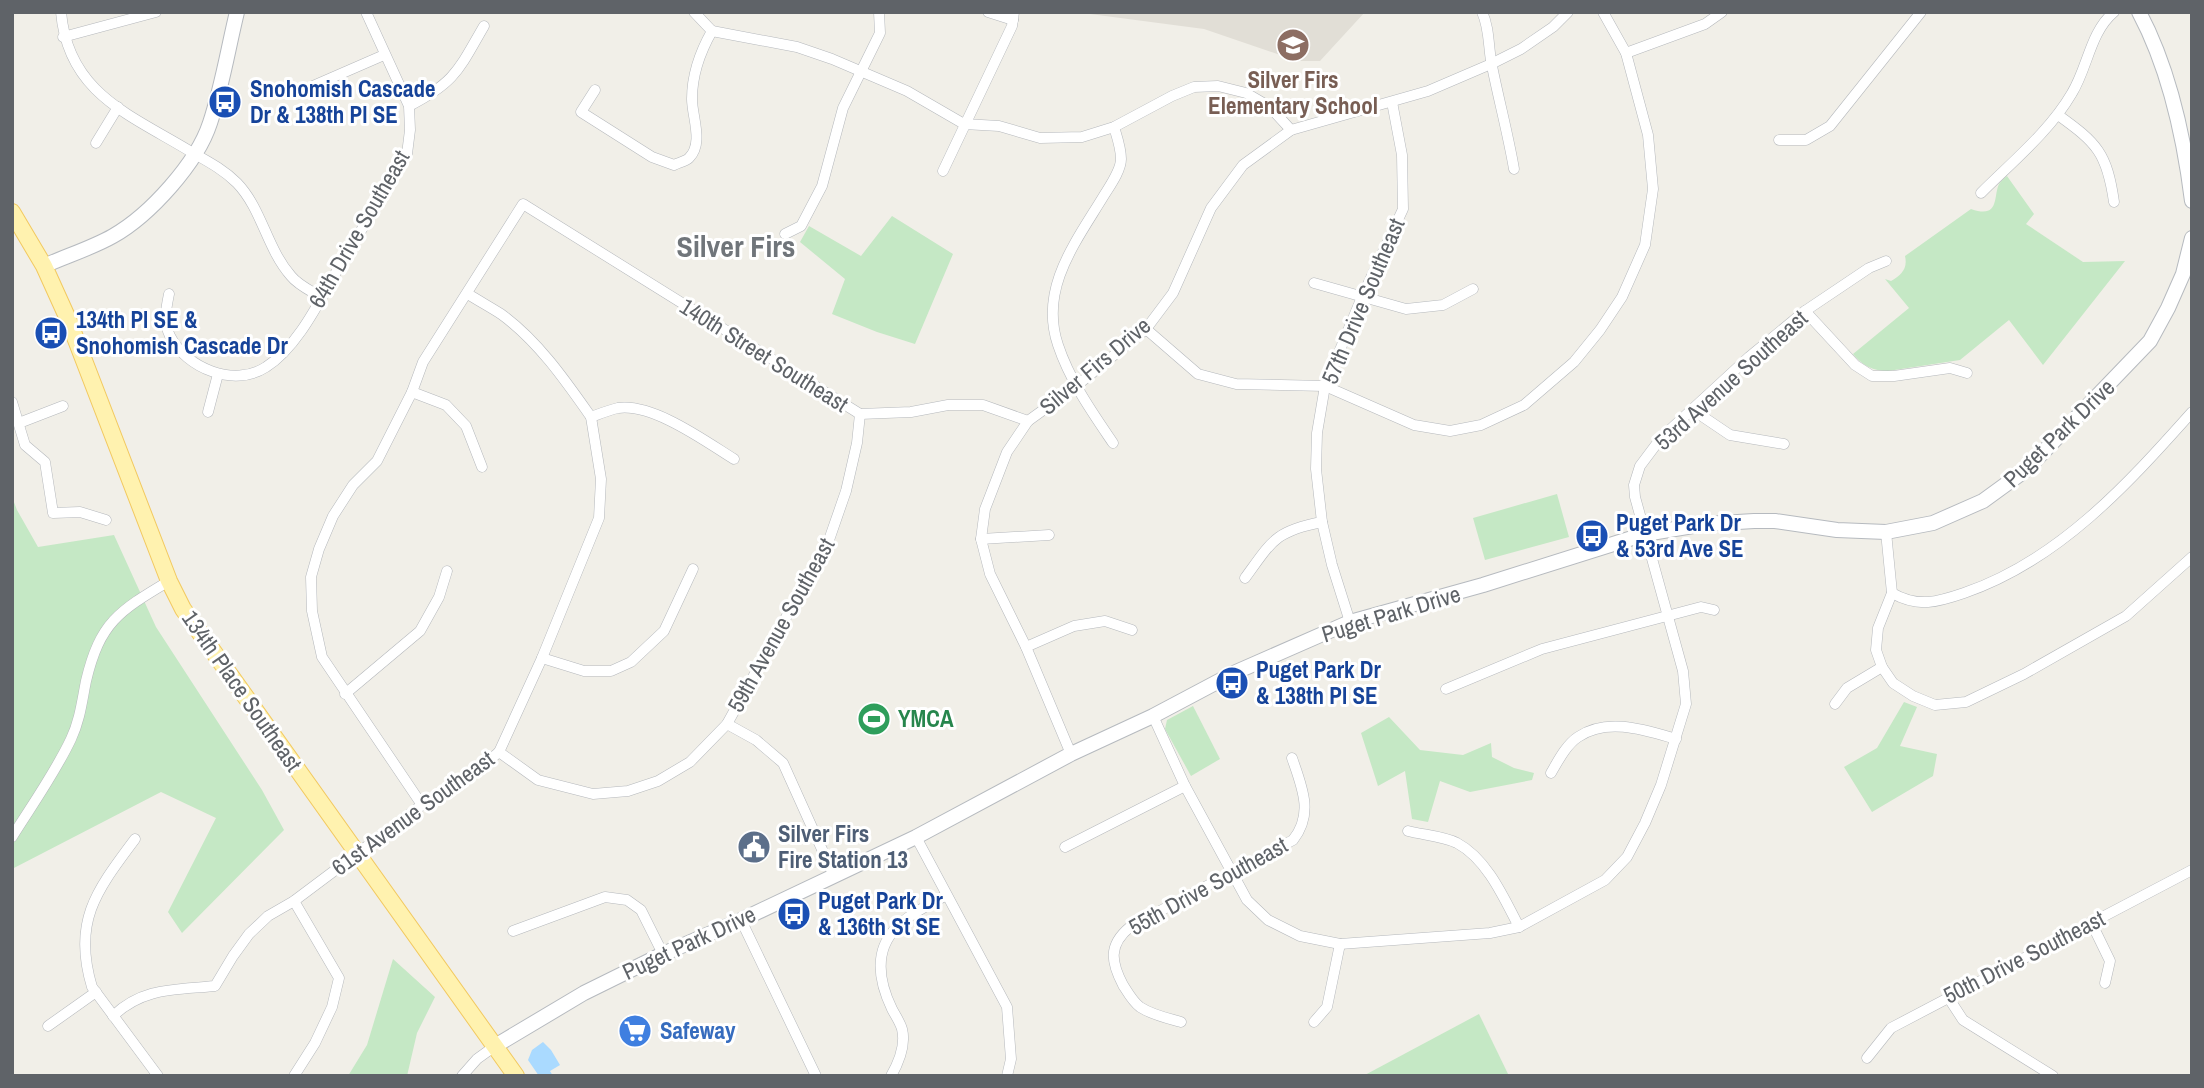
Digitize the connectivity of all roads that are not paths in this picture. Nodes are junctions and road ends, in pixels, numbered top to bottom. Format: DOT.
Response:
graph roads {
  1 [pos="61,12"];
  2 [pos="156,12"];
  3 [pos="237,12"];
  4 [pos="366,12"];
  5 [pos="694,12"];
  6 [pos="878,12"];
  7 [pos="988,12"];
  8 [pos="1482,12"];
  9 [pos="1568,12"];
  10 [pos="1603,12"];
  11 [pos="1722,12"];
  12 [pos="1921,12"];
  13 [pos="2115,12"];
  14 [pos="2139,12"];
  15 [pos="1013,16"];
  16 [pos="484,26"];
  17 [pos="712,31"];
  18 [pos="63,37"];
  19 [pos="1626,53"];
  20 [pos="384,55"];
  21 [pos="1491,64"];
  22 [pos="863,71"];
  23 [pos="595,90"];
  24 [pos="299,92"];
  25 [pos="1392,102"];
  26 [pos="409,106"];
  27 [pos="118,107"];
  28 [pos="2057,115"];
  29 [pos="964,124"];
  30 [pos="1114,128"];
  31 [pos="1291,130"];
  32 [pos="1779,140"];
  33 [pos="96,143"];
  34 [pos="195,154"];
  35 [pos="1514,169"];
  36 [pos="943,171"];
  37 [pos="1980,193"];
  38 [pos="2192,201"];
  39 [pos="2114,202"];
  40 [pos="12,212"];
  41 [pos="785,234"];
  42 [pos="2192,239"];
  43 [pos="1886,261"];
  44 [pos="44,266"];
  45 [pos="1314,284"];
  46 [pos="1473,289"];
  47 [pos="169,294"];
  48 [pos="468,294"];
  49 [pos="1362,297"];
  50 [pos="321,298"];
  51 [pos="1805,311"];
  52 [pos="1146,329"];
  53 [pos="1966,373"];
  54 [pos="218,374"];
  55 [pos="1325,386"];
  56 [pos="1075,387"];
  57 [pos="412,392"];
  58 [pos="12,402"];
  59 [pos="63,406"];
  60 [pos="1693,410"];
  61 [pos="208,412"];
  62 [pos="2192,412"];
  63 [pos="860,414"];
  64 [pos="591,417"];
  65 [pos="1028,421"];
  66 [pos="19,423"];
  67 [pos="1113,443"];
  68 [pos="1784,444"];
  69 [pos="734,459"];
  70 [pos="482,467"];
  71 [pos="106,520"];
  72 [pos="1322,523"];
  73 [pos="1886,532"];
  74 [pos="1645,534"];
  75 [pos="1049,535"];
  76 [pos="981,539"];
  77 [pos="2192,557"];
  78 [pos="693,569"];
  79 [pos="447,571"];
  80 [pos="1245,578"];
  81 [pos="169,581"];
  82 [pos="1892,593"];
  83 [pos="1714,610"];
  84 [pos="1668,615"];
  85 [pos="1350,622"];
  86 [pos="1132,629"];
  87 [pos="1026,647"];
  88 [pos="542,658"];
  89 [pos="1882,667"];
  90 [pos="1446,689"];
  91 [pos="345,694"];
  92 [pos="1835,704"];
  93 [pos="1153,716"];
  94 [pos="727,724"];
  95 [pos="1676,739"];
  96 [pos="499,752"];
  97 [pos="1071,754"];
  98 [pos="1292,758"];
  99 [pos="1551,773"];
  100 [pos="1185,786"];
  101 [pos="422,805"];
  102 [pos="1408,831"];
  103 [pos="12,836"];
  104 [pos="916,837"];
  105 [pos="135,839"];
  106 [pos="1065,847"];
  107 [pos="358,853"];
  108 [pos="2192,870"];
  109 [pos="1234,873"];
  110 [pos="834,876"];
  111 [pos="946,895"];
  112 [pos="294,901"];
  113 [pos="741,920"];
  114 [pos="2091,922"];
  115 [pos="1519,927"];
  116 [pos="513,931"];
  117 [pos="1340,944"];
  118 [pos="663,954"];
  119 [pos="2105,983"];
  120 [pos="96,992"];
  121 [pos="1948,997"];
  122 [pos="113,1016"];
  123 [pos="1181,1022"];
  124 [pos="1314,1023"];
  125 [pos="48,1026"];
  126 [pos="495,1046"];
  127 [pos="1867,1058"];
  128 [pos="159,1076"];
  129 [pos="294,1076"];
  130 [pos="462,1076"];
  131 [pos="516,1076"];
  132 [pos="816,1076"];
  133 [pos="891,1076"];
  134 [pos="1007,1076"];
  135 [pos="2053,1076"];
  1 -- 18 [label="street"];
  2 -- 18 [label="street"];
  3 -- 34 [label="street"];
  4 -- 20 [label="street, 64th Drive Southeast"];
  5 -- 17 [label="street"];
  6 -- 22 [label="street"];
  7 -- 15 [label="street"];
  8 -- 21 [label="street"];
  9 -- 21 [label="street, Silver Firs Drive"];
  10 -- 19 [label="street"];
  11 -- 19 [label="street"];
  12 -- 32 [label="street"];
  13 -- 28 [label="street"];
  14 -- 38 [label="street"];
  15 -- 29 [label="street"];
  16 -- 26 [label="street"];
  17 -- 22 [label="street"];
  17 -- 23 [label="street"];
  18 -- 27 [label="street"];
  19 -- 55 [label="street"];
  20 -- 24 [label="street"];
  20 -- 26 [label="street, 64th Drive Southeast"];
  21 -- 25 [label="street, Silver Firs Drive"];
  21 -- 35 [label="street"];
  22 -- 29 [label="street"];
  22 -- 41 [label="street"];
  25 -- 31 [label="street, Silver Firs Drive"];
  25 -- 49 [label="street, 57th Drive Southeast"];
  26 -- 50 [label="street, 64th Drive Southeast"];
  27 -- 33 [label="street"];
  27 -- 34 [label="street"];
  28 -- 37 [label="street"];
  28 -- 39 [label="street"];
  29 -- 30 [label="street"];
  29 -- 36 [label="street"];
  30 -- 31 [label="street"];
  30 -- 56 [label="street"];
  31 -- 52 [label="street, Silver Firs Drive"];
  34 -- 44 [label="street"];
  34 -- 50 [label="street"];
  40 -- 44 [label="main road, 134th Place Southeast"];
  42 -- 73 [label="street, Puget Park Drive"];
  43 -- 51 [label="street, 53rd Avenue Southeast"];
  44 -- 81 [label="main road, 134th Place Southeast"];
  45 -- 49 [label="street"];
  46 -- 49 [label="street"];
  47 -- 54 [label="street"];
  48 -- 57 [label="street"];
  48 -- 63 [label="street, 140th Street Southeast"];
  48 -- 64 [label="street"];
  49 -- 55 [label="street, 57th Drive Southeast"];
  50 -- 54 [label="street, 64th Drive Southeast"];
  51 -- 53 [label="street"];
  51 -- 60 [label="street, 53rd Avenue Southeast"];
  52 -- 55 [label="street"];
  52 -- 56 [label="street, Silver Firs Drive"];
  54 -- 61 [label="street"];
  55 -- 72 [label="street, 57th Drive Southeast"];
  56 -- 65 [label="street, Silver Firs Drive"];
  56 -- 67 [label="street"];
  57 -- 70 [label="street"];
  57 -- 91 [label="street"];
  58 -- 66 [label="street"];
  59 -- 66 [label="street"];
  60 -- 68 [label="street"];
  60 -- 74 [label="street, 53rd Avenue Southeast"];
  62 -- 82 [label="street"];
  63 -- 65 [label="street, 140th Street Southeast"];
  63 -- 94 [label="street, 59th Avenue Southeast"];
  64 -- 69 [label="street"];
  64 -- 88 [label="street, 61st Avenue Southeast"];
  65 -- 76 [label="street, Silver Firs Drive"];
  66 -- 71 [label="street"];
  72 -- 80 [label="street"];
  72 -- 85 [label="street, 57th Drive Southeast"];
  73 -- 74 [label="street, Puget Park Drive"];
  73 -- 82 [label="street"];
  74 -- 84 [label="street, 53rd Avenue Southeast"];
  74 -- 85 [label="street, Puget Park Drive"];
  75 -- 76 [label="street"];
  76 -- 87 [label="street, Silver Firs Drive"];
  77 -- 89 [label="street"];
  78 -- 88 [label="street"];
  79 -- 91 [label="street"];
  81 -- 103 [label="street"];
  81 -- 107 [label="main road, 134th Place Southeast"];
  82 -- 89 [label="street"];
  83 -- 84 [label="street"];
  84 -- 90 [label="street"];
  84 -- 95 [label="street, 53rd Avenue Southeast"];
  85 -- 93 [label="street, Puget Park Drive"];
  86 -- 87 [label="street"];
  87 -- 97 [label="street, Silver Firs Drive"];
  88 -- 96 [label="street, 61st Avenue Southeast"];
  89 -- 92 [label="street"];
  91 -- 101 [label="street"];
  93 -- 97 [label="street, Puget Park Drive"];
  93 -- 100 [label="street, 53rd Avenue Southeast"];
  94 -- 96 [label="street, 59th Avenue Southeast"];
  94 -- 110 [label="street"];
  95 -- 99 [label="street"];
  95 -- 115 [label="street, 53rd Avenue Southeast"];
  96 -- 101 [label="street, 61st Avenue Southeast"];
  97 -- 104 [label="street, Puget Park Drive"];
  98 -- 109 [label="street, 55th Drive Southeast"];
  100 -- 106 [label="street"];
  100 -- 109 [label="street, 53rd Avenue Southeast"];
  101 -- 107 [label="street, 61st Avenue Southeast"];
  102 -- 115 [label="street"];
  104 -- 110 [label="street, Puget Park Drive"];
  104 -- 111 [label="street"];
  105 -- 120 [label="street"];
  107 -- 112 [label="street, 61st Avenue Southeast"];
  107 -- 126 [label="main road, 134th Place Southeast"];
  108 -- 114 [label="street, 50th Drive Southeast"];
  109 -- 117 [label="street, 53rd Avenue Southeast"];
  109 -- 123 [label="street, 55th Drive Southeast"];
  110 -- 113 [label="street, Puget Park Drive"];
  111 -- 133 [label="street"];
  111 -- 134 [label="street"];
  112 -- 122 [label="street, 61st Avenue Southeast"];
  112 -- 129 [label="street"];
  113 -- 118 [label="street, Puget Park Drive"];
  113 -- 132 [label="street"];
  114 -- 119 [label="street"];
  114 -- 121 [label="street, 50th Drive Southeast"];
  115 -- 117 [label="street, 53rd Avenue Southeast"];
  116 -- 118 [label="street"];
  117 -- 124 [label="street"];
  118 -- 126 [label="street, Puget Park Drive"];
  120 -- 122 [label="street"];
  120 -- 125 [label="street"];
  121 -- 127 [label="street, 50th Drive Southeast"];
  121 -- 135 [label="street"];
  122 -- 128 [label="street"];
  126 -- 130 [label="street"];
  126 -- 131 [label="main road, 134th Place Southeast"];
}
